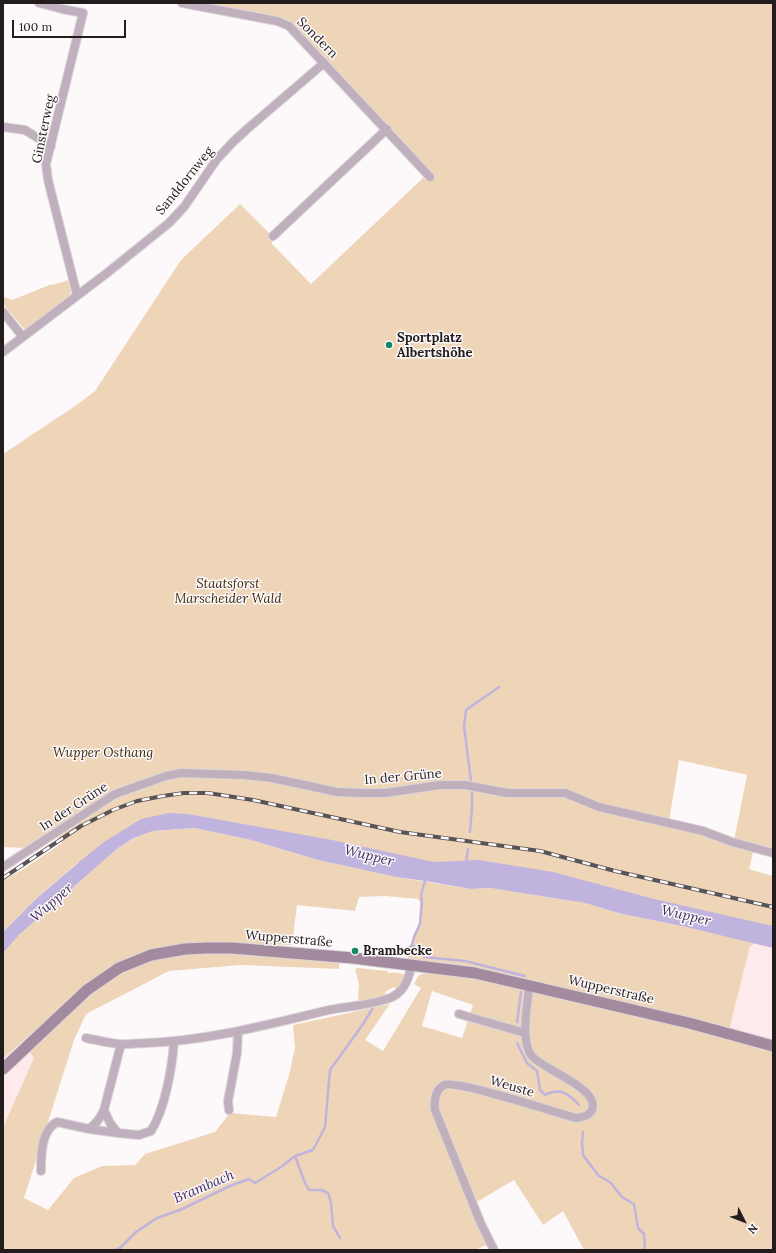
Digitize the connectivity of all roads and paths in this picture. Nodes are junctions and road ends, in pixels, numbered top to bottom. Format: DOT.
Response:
graph roads {
  1 [pos="39,3"];
  2 [pos="182,3"];
  3 [pos="324,63"];
  4 [pos="3,127"];
  5 [pos="387,129"];
  6 [pos="51,146"];
  7 [pos="430,177"];
  8 [pos="273,236"];
  9 [pos="77,295"];
  10 [pos="3,312"];
  11 [pos="23,337"];
  12 [pos="3,352"];
  13 [pos="773,853"];
  14 [pos="3,867"];
  15 [pos="412,964"];
  16 [pos="530,985"];
  17 [pos="459,1014"];
  18 [pos="238,1030"];
  19 [pos="525,1033"];
  20 [pos="86,1038"];
  21 [pos="174,1042"];
  22 [pos="120,1044"];
  23 [pos="773,1046"];
  24 [pos="3,1069"];
  25 [pos="104,1110"];
  26 [pos="229,1110"];
  27 [pos="89,1129"];
  28 [pos="118,1133"];
  29 [pos="41,1171"];
  30 [pos="494,1250"];
  1 -- 6 [label="street, Ginsterweg"];
  2 -- 3 [label="street, Sondern"];
  3 -- 5 [label="street, Sondern"];
  3 -- 9 [label="street, Sanddornweg"];
  4 -- 6 [label="street"];
  5 -- 7 [label="street, Sondern"];
  5 -- 8 [label="street"];
  6 -- 9 [label="street, Ginsterweg"];
  9 -- 11 [label="street, Sanddornweg"];
  10 -- 11 [label="street"];
  11 -- 12 [label="street, Sanddornweg"];
  13 -- 14 [label="street, In der Grüne"];
  15 -- 16 [label="main road, Wupperstraße"];
  15 -- 18 [label="street"];
  15 -- 24 [label="main road, Wupperstraße"];
  16 -- 19 [label="street, Weuste"];
  16 -- 23 [label="main road, Wupperstraße"];
  17 -- 19 [label="street"];
  18 -- 21 [label="street"];
  18 -- 26 [label="street"];
  19 -- 30 [label="street, Weuste"];
  20 -- 22 [label="street"];
  21 -- 22 [label="street"];
  21 -- 28 [label="street"];
  22 -- 25 [label="street"];
  25 -- 27 [label="street"];
  25 -- 28 [label="street"];
  27 -- 28 [label="street"];
  27 -- 29 [label="street"];
}
